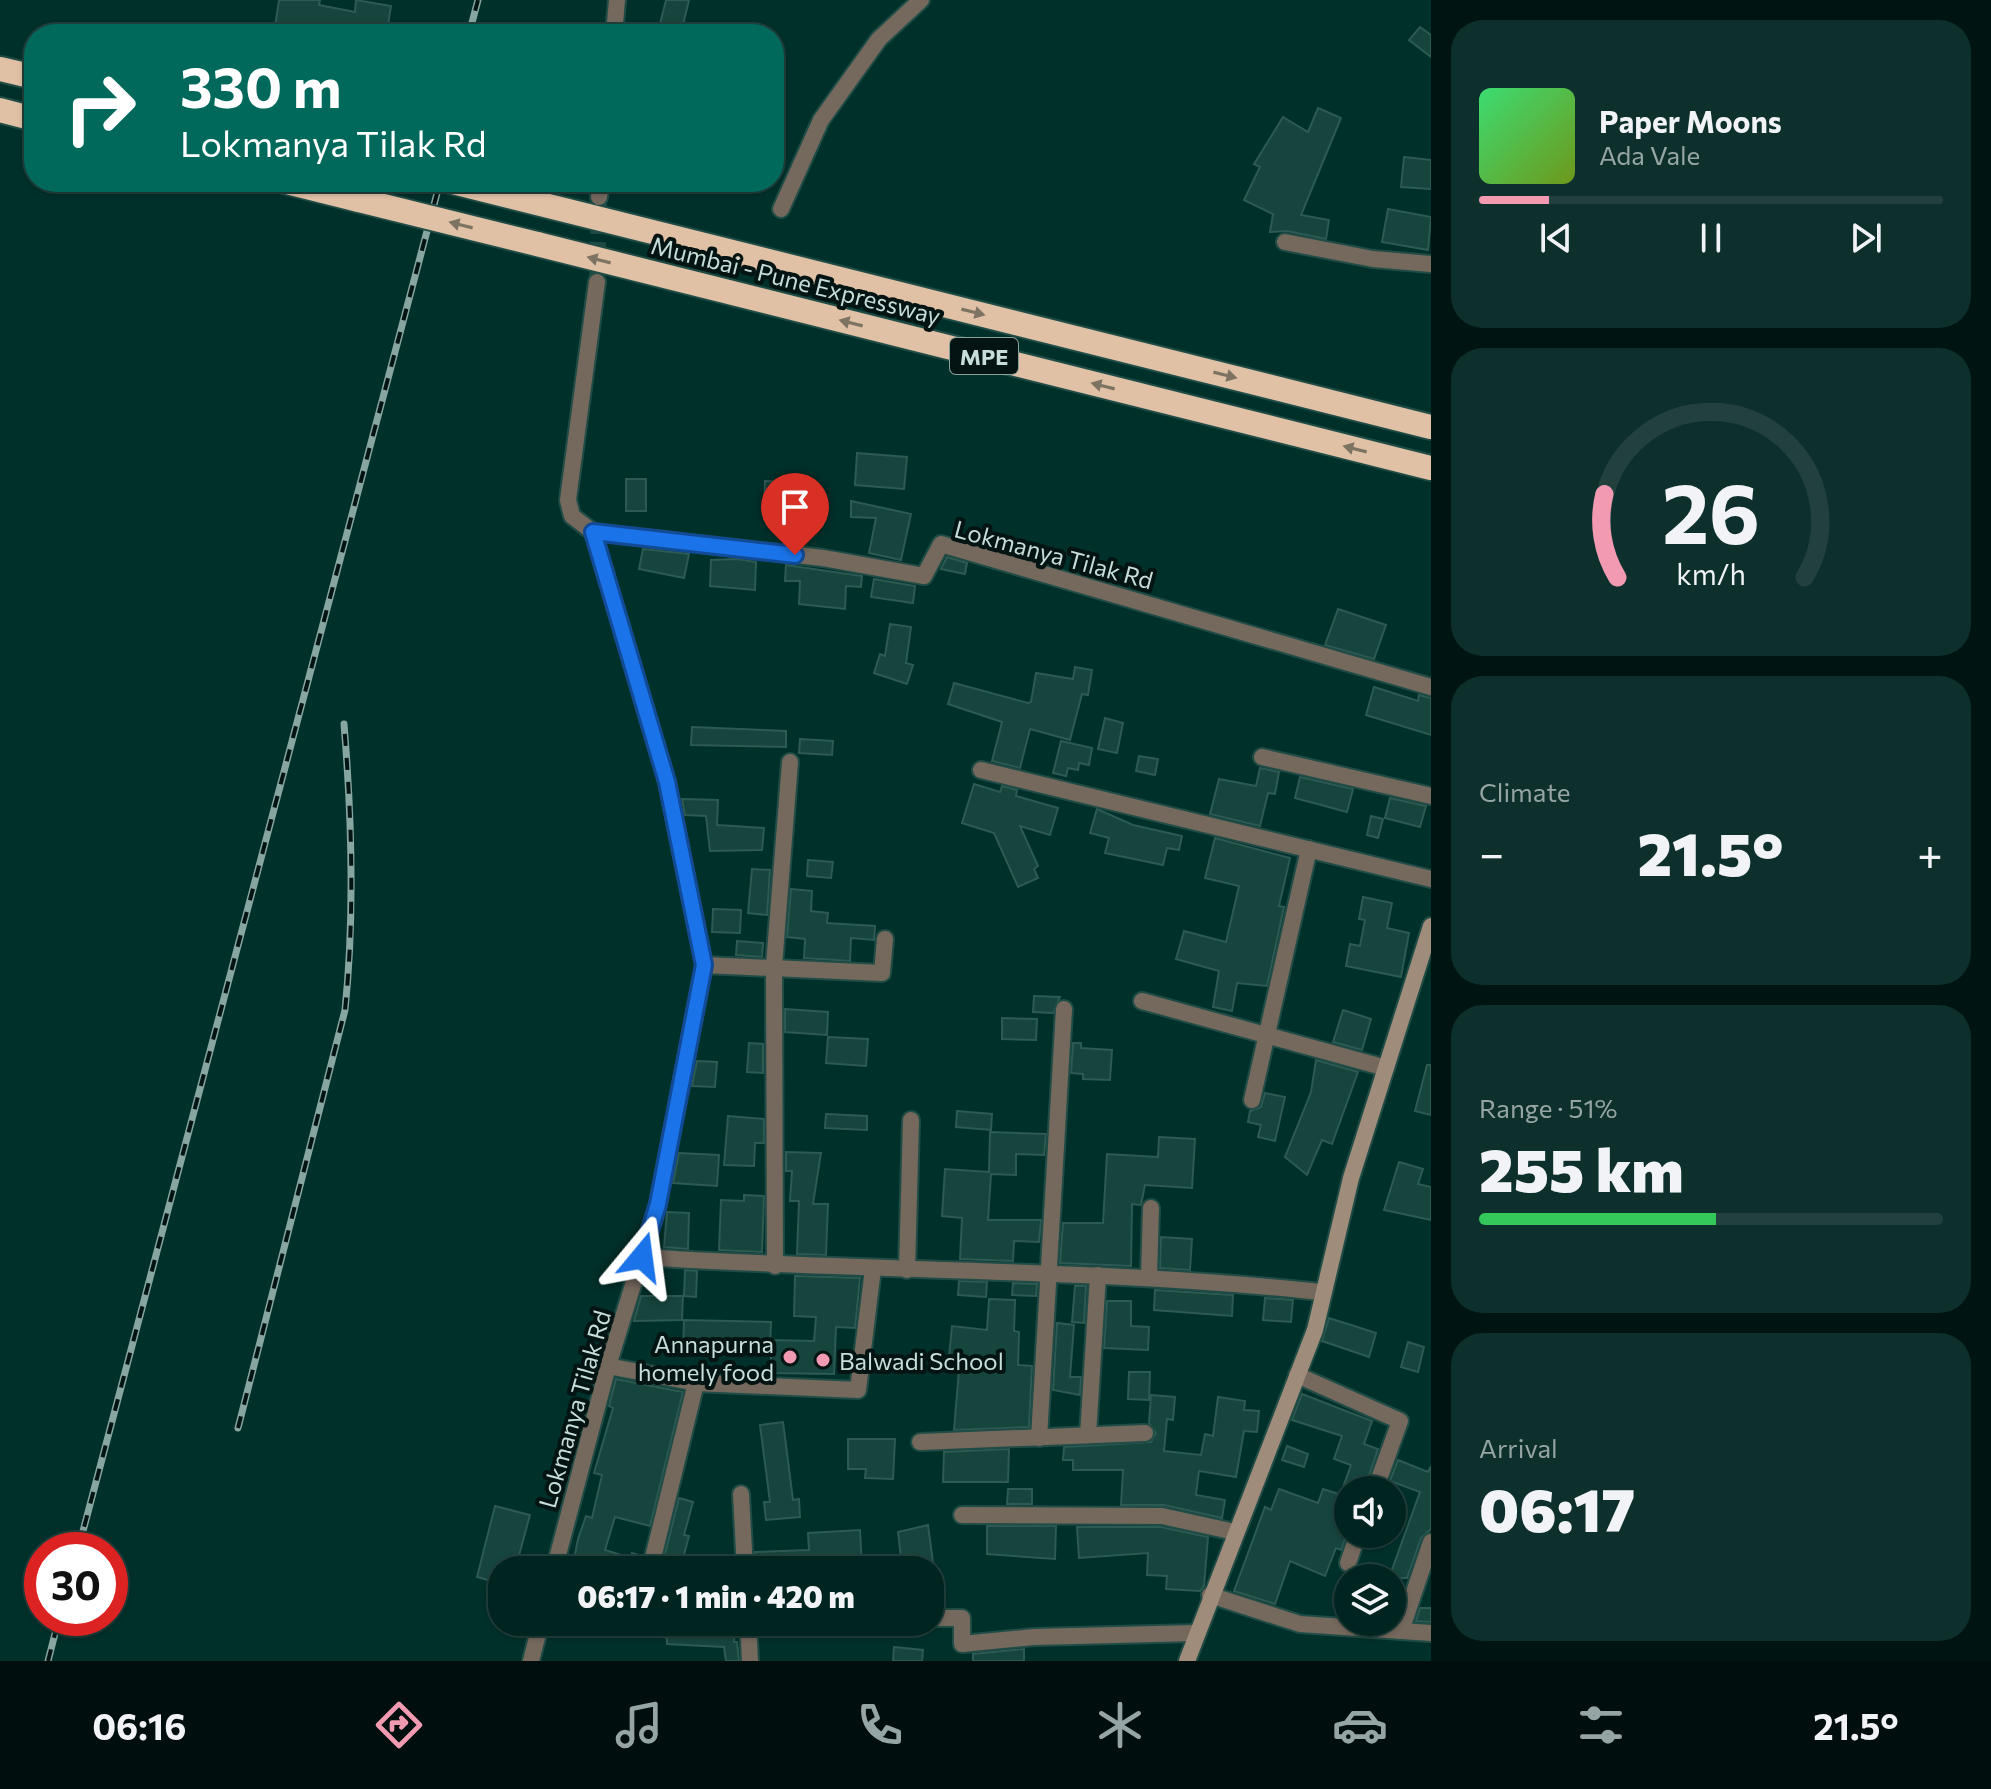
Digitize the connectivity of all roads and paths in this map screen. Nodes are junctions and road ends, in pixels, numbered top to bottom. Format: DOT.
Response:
graph roads {
  1 [pos="617,0"];
  2 [pos="921,0"];
  3 [pos="615,24"];
  4 [pos="0,69"];
  5 [pos="24,75"];
  6 [pos="0,110"];
  7 [pos="24,116"];
  8 [pos="327,192"];
  9 [pos="493,192"];
  10 [pos="781,209"];
  11 [pos="1285,242"];
  12 [pos="1431,264"];
  13 [pos="597,282"];
  14 [pos="1431,427"];
  15 [pos="1431,468"];
  16 [pos="593,532"];
  17 [pos="1431,687"];
  18 [pos="1262,757"];
  19 [pos="790,762"];
  20 [pos="981,770"];
  21 [pos="1431,796"];
  22 [pos="1309,849"];
  23 [pos="1431,879"];
  24 [pos="1431,926"];
  25 [pos="885,939"];
  26 [pos="704,965"];
  27 [pos="774,966"];
  28 [pos="1423,974"];
  29 [pos="1142,1001"];
  30 [pos="1064,1009"];
  31 [pos="1267,1036"];
  32 [pos="1386,1068"];
  33 [pos="1252,1100"];
  34 [pos="911,1120"];
  35 [pos="1151,1208"];
  36 [pos="642,1257"];
  37 [pos="775,1266"];
  38 [pos="873,1269"];
  39 [pos="907,1270"];
  40 [pos="1046,1275"];
  41 [pos="1098,1275"];
  42 [pos="1149,1276"];
  43 [pos="1321,1292"];
  44 [pos="608,1366"];
  45 [pos="1297,1375"];
  46 [pos="696,1383"];
  47 [pos="1145,1433"];
  48 [pos="1088,1435"];
  49 [pos="1039,1438"];
  50 [pos="920,1442"];
  51 [pos="1380,1476"];
  52 [pos="741,1494"];
  53 [pos="962,1515"];
  54 [pos="1235,1532"];
  55 [pos="1431,1542"];
  56 [pos="1353,1548"];
  57 [pos="558,1556"];
  58 [pos="653,1556"];
  59 [pos="744,1556"];
  60 [pos="1348,1563"];
  61 [pos="1210,1595"];
  62 [pos="1406,1616"];
  63 [pos="944,1618"];
  64 [pos="1334,1626"];
  65 [pos="1406,1631"];
  66 [pos="1196,1633"];
  67 [pos="1431,1633"];
  68 [pos="537,1636"];
  69 [pos="749,1636"];
  70 [pos="531,1661"];
  71 [pos="750,1661"];
  72 [pos="1187,1661"];
  1 -- 3 [label="street"];
  2 -- 10 [label="street"];
  4 -- 5 [label="highway"];
  6 -- 7 [label="highway"];
  15 -- 8 [label="highway, Mumbai - Pune Expressway / MPE, one-way, bridge"];
  9 -- 14 [label="highway, Mumbai - Pune Expressway / MPE, one-way"];
  11 -- 12 [label="street"];
  13 -- 16 [label="street"];
  16 -- 17 [label="street, Lokmanya Tilak Rd"];
  16 -- 26 [label="street, Lokmanya Tilak Rd"];
  18 -- 21 [label="street"];
  19 -- 27 [label="street"];
  20 -- 22 [label="street"];
  22 -- 23 [label="street"];
  22 -- 31 [label="street"];
  24 -- 28 [label="main road"];
  25 -- 27 [label="street"];
  26 -- 27 [label="street"];
  26 -- 36 [label="street, Lokmanya Tilak Rd"];
  27 -- 37 [label="street"];
  28 -- 32 [label="main road"];
  29 -- 31 [label="street"];
  30 -- 40 [label="street"];
  31 -- 32 [label="street"];
  31 -- 33 [label="street"];
  32 -- 43 [label="main road"];
  34 -- 39 [label="street"];
  35 -- 42 [label="street"];
  36 -- 37 [label="street"];
  36 -- 44 [label="street, Lokmanya Tilak Rd"];
  37 -- 38 [label="street"];
  38 -- 39 [label="street"];
  38 -- 46 [label="street"];
  39 -- 40 [label="street"];
  40 -- 41 [label="street"];
  40 -- 49 [label="street"];
  41 -- 42 [label="street"];
  41 -- 48 [label="street"];
  42 -- 43 [label="street"];
  43 -- 45 [label="main road"];
  44 -- 46 [label="street"];
  44 -- 57 [label="street, Lokmanya Tilak Rd"];
  45 -- 51 [label="street"];
  45 -- 54 [label="main road"];
  46 -- 58 [label="street"];
  47 -- 48 [label="street"];
  48 -- 49 [label="street"];
  49 -- 50 [label="street"];
  52 -- 59 [label="street"];
  53 -- 54 [label="street"];
  54 -- 61 [label="main road"];
  55 -- 62 [label="street"];
  56 -- 60 [label="street"];
  61 -- 64 [label="street"];
  61 -- 66 [label="main road"];
  63 -- 66 [label="street"];
  65 -- 67 [label="street"];
  66 -- 72 [label="main road"];
  68 -- 70 [label="street"];
  69 -- 71 [label="street"];
}
